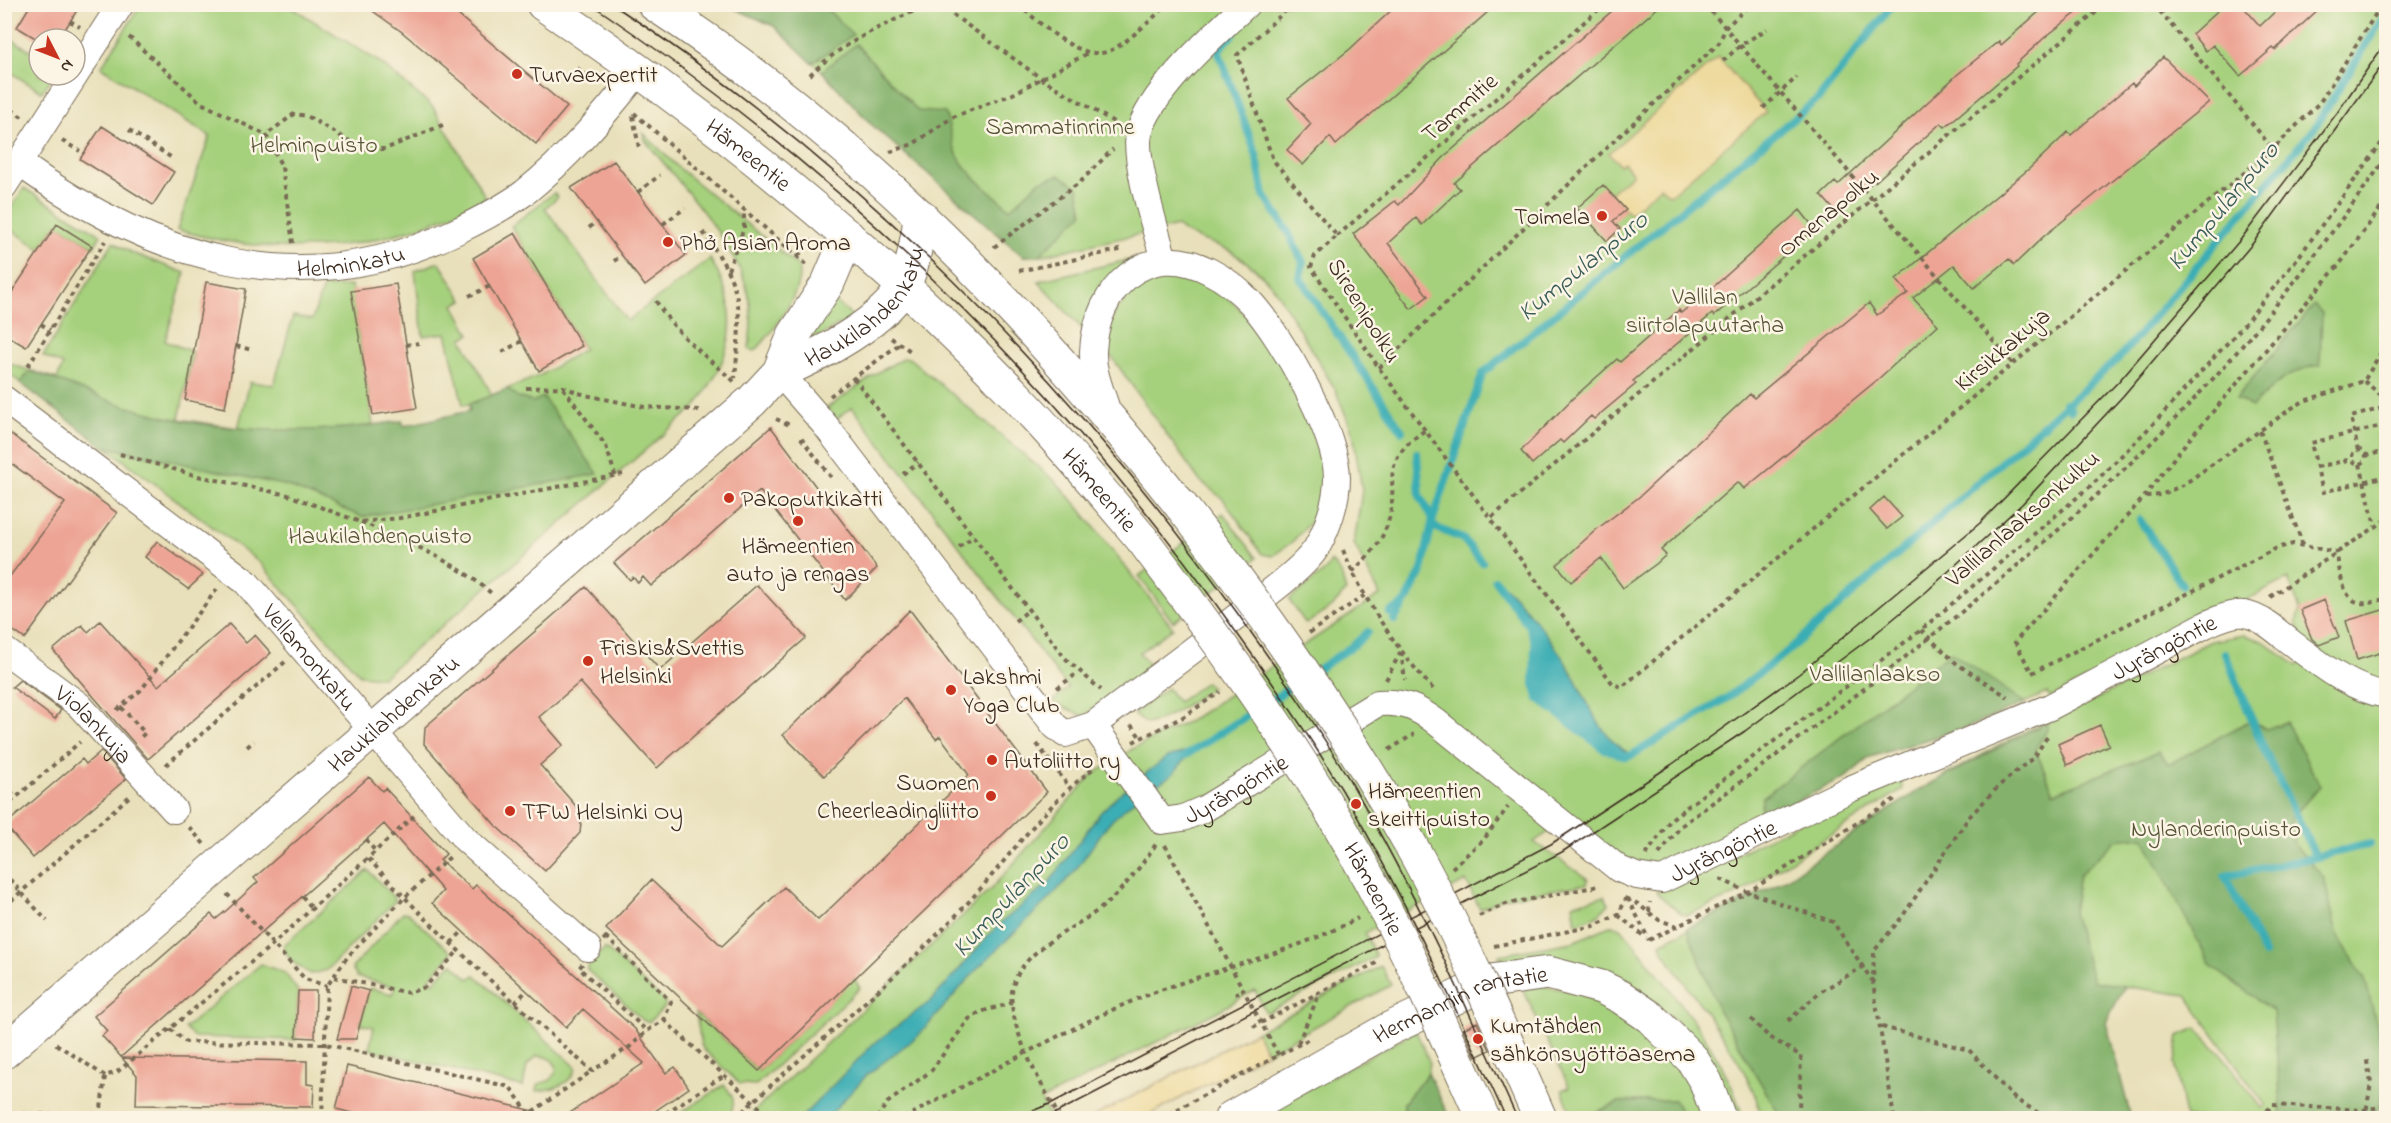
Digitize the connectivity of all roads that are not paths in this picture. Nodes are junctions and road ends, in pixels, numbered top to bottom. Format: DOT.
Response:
graph roads {
  1 [pos="122,4"];
  2 [pos="543,4"];
  3 [pos="654,4"];
  4 [pos="1247,4"];
  5 [pos="639,70"];
  6 [pos="19,163"];
  7 [pos="4,186"];
  8 [pos="921,216"];
  9 [pos="848,236"];
  10 [pos="1162,251"];
  11 [pos="904,286"];
  12 [pos="779,372"];
  13 [pos="4,399"];
  14 [pos="1109,416"];
  15 [pos="4,650"];
  16 [pos="2386,695"];
  17 [pos="1093,725"];
  18 [pos="372,731"];
  19 [pos="174,810"];
  20 [pos="588,948"];
  21 [pos="4,1052"];
  22 [pos="1231,1119"];
  23 [pos="1483,1119"];
  24 [pos="1540,1119"];
  25 [pos="1719,1119"];
  1 -- 6 [label="street"];
  2 -- 5 [label="main road, Hämeentie"];
  3 -- 8 [label="main road"];
  4 -- 10 [label="street"];
  5 -- 6 [label="street, Helminkatu"];
  5 -- 9 [label="main road, Hämeentie"];
  6 -- 7 [label="street"];
  8 -- 11 [label="main road, Haukilahdenkatu"];
  8 -- 14 [label="main road"];
  9 -- 11 [label="main road, Hämeentie"];
  9 -- 12 [label="main road, Haukilahdenkatu"];
  10 -- 14 [label="street"];
  10 -- 17 [label="street"];
  11 -- 12 [label="main road, Haukilahdenkatu"];
  11 -- 23 [label="main road, Hämeentie, bridge"];
  12 -- 17 [label="street"];
  12 -- 18 [label="main road, Haukilahdenkatu"];
  13 -- 18 [label="street, Vellamonkatu"];
  14 -- 24 [label="main road, bridge"];
  15 -- 19 [label="street, Violankuja"];
  16 -- 17 [label="street, Jyrängöntie"];
  18 -- 20 [label="street, Vellamonkatu"];
  18 -- 21 [label="main road, Haukilahdenkatu"];
  22 -- 25 [label="main road, Hermannin rantatie"];
}
